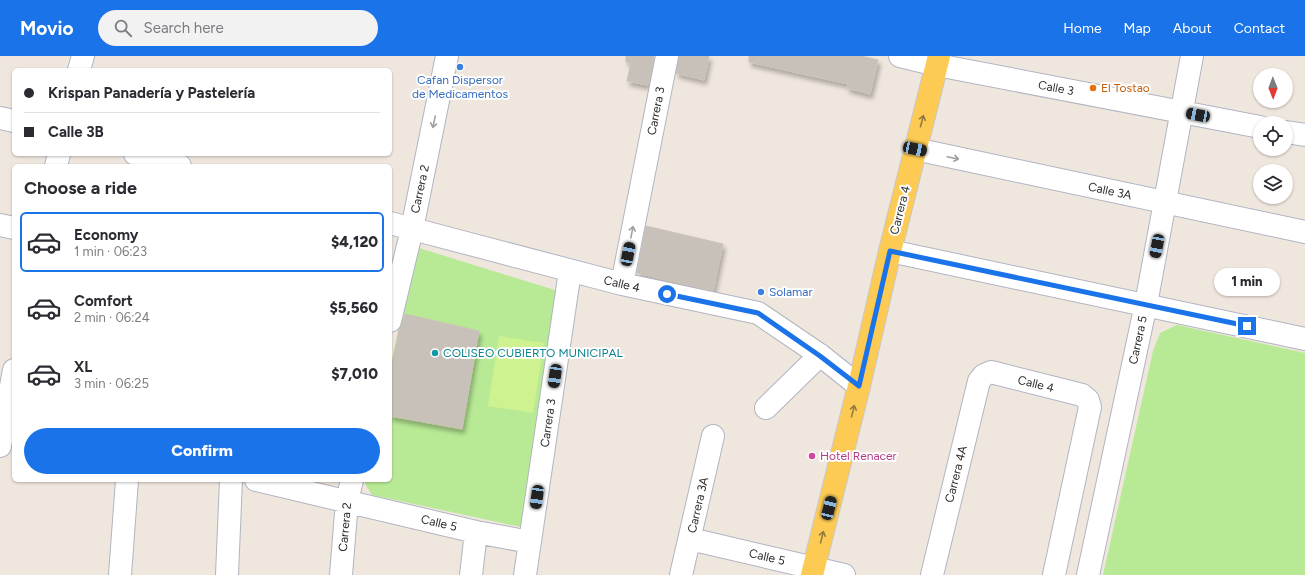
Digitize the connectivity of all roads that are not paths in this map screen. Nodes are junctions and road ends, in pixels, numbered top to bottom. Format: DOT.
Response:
graph roads {
  1 [pos="83,56"];
  2 [pos="447,56"];
  3 [pos="667,56"];
  4 [pos="900,56"];
  5 [pos="1192,56"];
  6 [pos="938,61"];
  7 [pos="80,68"];
  8 [pos="1182,112"];
  9 [pos="0,118"];
  10 [pos="12,121"];
  11 [pos="1253,126"];
  12 [pos="1293,133"];
  13 [pos="1305,135"];
  14 [pos="915,149"];
  15 [pos="142,156"];
  16 [pos="172,164"];
  17 [pos="1165,203"];
  18 [pos="0,224"];
  19 [pos="392,224"];
  20 [pos="12,227"];
  21 [pos="412,229"];
  22 [pos="1305,232"];
  23 [pos="890,251"];
  24 [pos="570,271"];
  25 [pos="622,284"];
  26 [pos="1146,304"];
  27 [pos="392,313"];
  28 [pos="1305,339"];
  29 [pos="820,356"];
  30 [pos="984,375"];
  31 [pos="12,378"];
  32 [pos="859,386"];
  33 [pos="766,408"];
  34 [pos="2,415"];
  35 [pos="713,436"];
  36 [pos="0,446"];
  37 [pos="127,482"];
  38 [pos="231,482"];
  39 [pos="265,482"];
  40 [pos="352,482"];
  41 [pos="347,501"];
  42 [pos="476,532"];
  43 [pos="690,539"];
  44 [pos="530,542"];
  45 [pos="813,572"];
  46 [pos="120,575"];
  47 [pos="227,575"];
  48 [pos="341,575"];
  49 [pos="471,575"];
  50 [pos="525,575"];
  51 [pos="681,575"];
  52 [pos="844,575"];
  53 [pos="932,575"];
  54 [pos="1054,575"];
  55 [pos="1088,575"];
  1 -- 7 [label="street"];
  2 -- 21 [label="street, Carrera 2, one-way"];
  25 -- 3 [label="street, Carrera 3, one-way"];
  4 -- 6 [label="street, Calle 3"];
  5 -- 8 [label="street, Carrera 5"];
  6 -- 8 [label="street, Calle 3"];
  14 -- 6 [label="main road, Carrera 4, one-way"];
  8 -- 11 [label="street, Calle 3"];
  8 -- 17 [label="street, Carrera 5"];
  9 -- 10 [label="street"];
  12 -- 13 [label="street"];
  14 -- 17 [label="street, Calle 3A, one-way"];
  14 -- 23 [label="main road, Carrera 4"];
  15 -- 16 [label="street"];
  17 -- 22 [label="street, Calle 3A"];
  17 -- 26 [label="street, Carrera 5"];
  18 -- 20 [label="street"];
  19 -- 21 [label="street, Calle 4"];
  21 -- 24 [label="street, Calle 4"];
  21 -- 27 [label="street, Carrera 2"];
  23 -- 26 [label="street"];
  23 -- 32 [label="main road, Carrera 4"];
  24 -- 25 [label="street, Calle 4"];
  24 -- 44 [label="street, Carrera 3"];
  25 -- 29 [label="street, Calle 4"];
  26 -- 28 [label="street"];
  26 -- 55 [label="street, Carrera 5"];
  29 -- 32 [label="street, Calle 4"];
  29 -- 33 [label="street"];
  30 -- 53 [label="street, Carrera 4A"];
  30 -- 54 [label="street, Calle 4"];
  31 -- 34 [label="street"];
  45 -- 32 [label="main road, Carrera 4, one-way"];
  34 -- 36 [label="street"];
  35 -- 43 [label="street, Carrera 3A"];
  37 -- 46 [label="street"];
  38 -- 47 [label="street"];
  39 -- 41 [label="street, Calle 5"];
  40 -- 41 [label="street, Carrera 2"];
  41 -- 42 [label="street, Calle 5"];
  41 -- 48 [label="street, Carrera 2"];
  42 -- 44 [label="street, Calle 5"];
  42 -- 49 [label="street"];
  43 -- 45 [label="street, Calle 5"];
  43 -- 51 [label="street, Carrera 3A"];
  44 -- 50 [label="street, Carrera 3"];
  45 -- 52 [label="street, Calle 5"];
}
